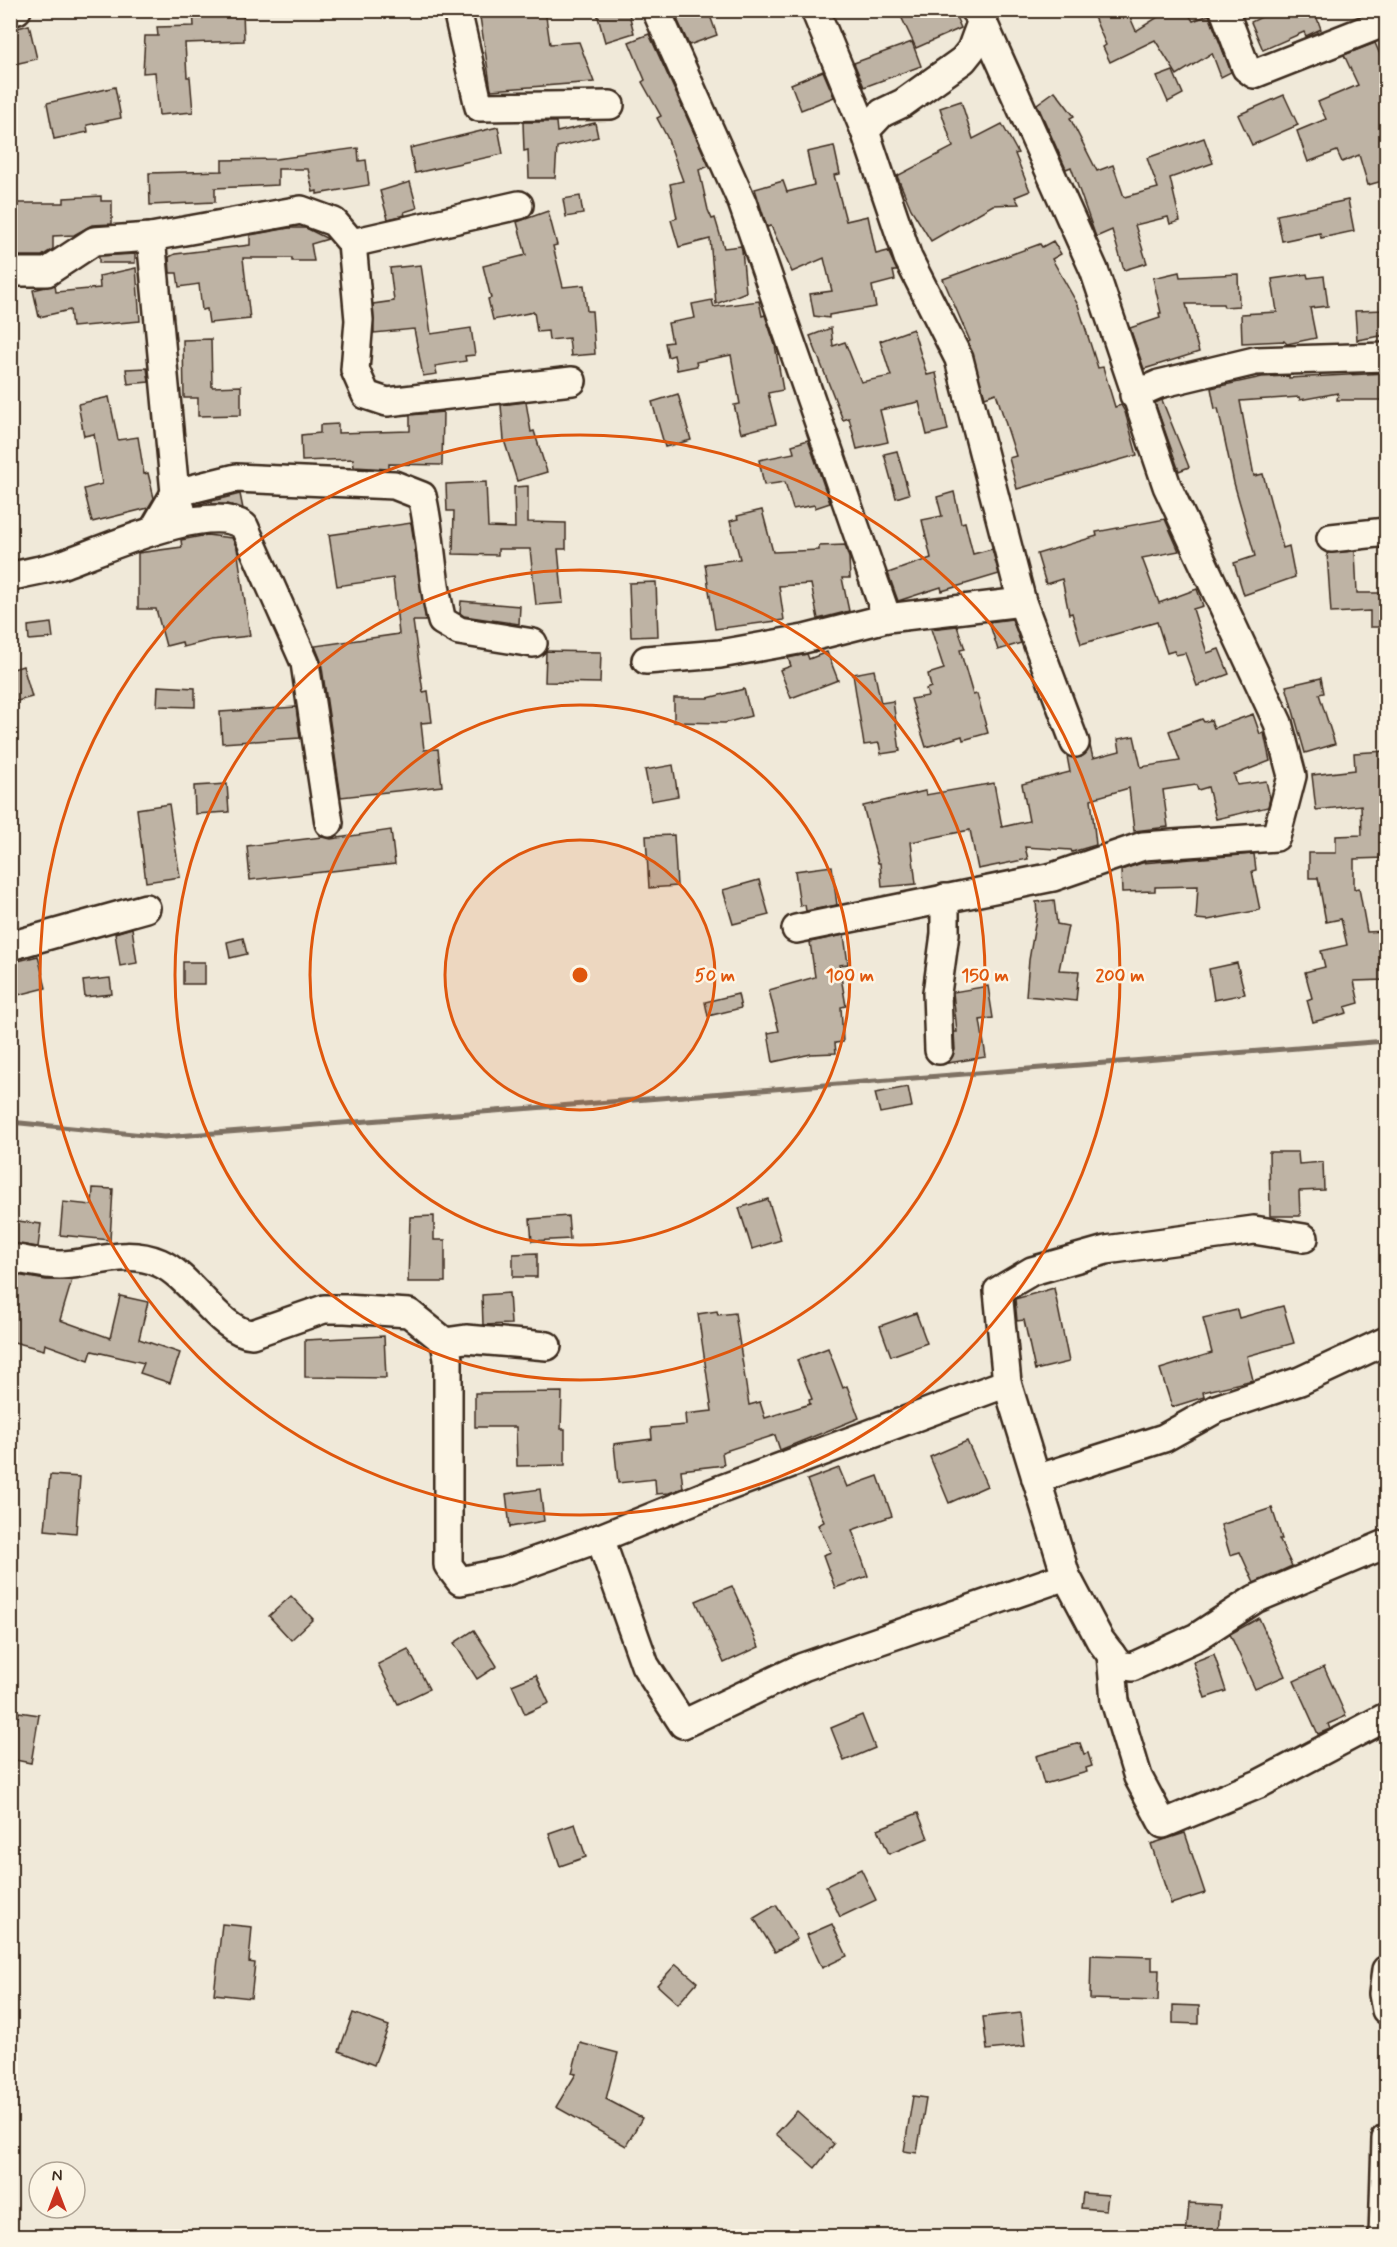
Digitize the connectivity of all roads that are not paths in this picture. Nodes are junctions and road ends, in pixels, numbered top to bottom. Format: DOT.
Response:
graph roads {
  1 [pos="17,10"];
  2 [pos="457,10"];
  3 [pos="656,10"];
  4 [pos="815,10"];
  5 [pos="1224,10"];
  6 [pos="10,12"];
  7 [pos="980,13"];
  8 [pos="1386,22"];
  9 [pos="610,105"];
  10 [pos="865,131"];
  11 [pos="519,205"];
  12 [pos="151,237"];
  13 [pos="352,243"];
  14 [pos="10,272"];
  15 [pos="1386,357"];
  16 [pos="572,381"];
  17 [pos="1134,395"];
  18 [pos="175,493"];
  19 [pos="186,524"];
  20 [pos="154,529"];
  21 [pos="1386,532"];
  22 [pos="1331,538"];
  23 [pos="10,577"];
  24 [pos="1022,602"];
  25 [pos="887,618"];
  26 [pos="532,643"];
  27 [pos="646,660"];
  28 [pos="1075,743"];
  29 [pos="330,823"];
  30 [pos="945,898"];
  31 [pos="146,908"];
  32 [pos="796,929"];
  33 [pos="10,946"];
  34 [pos="939,1050"];
  35 [pos="1304,1238"];
  36 [pos="10,1258"];
  37 [pos="1386,1341"];
  38 [pos="445,1342"];
  39 [pos="546,1346"];
  40 [pos="1007,1383"];
  41 [pos="1036,1479"];
  42 [pos="600,1538"];
  43 [pos="1386,1544"];
  44 [pos="1066,1576"];
  45 [pos="1111,1654"];
  46 [pos="1386,1717"];
  47 [pos="1386,1970"];
  48 [pos="1386,2010"];
  49 [pos="1386,2139"];
  50 [pos="1383,2236"];
  1 -- 6 [label="street"];
  2 -- 9 [label="street"];
  3 -- 25 [label="street"];
  4 -- 10 [label="street"];
  5 -- 8 [label="street"];
  7 -- 10 [label="street"];
  7 -- 17 [label="street"];
  10 -- 24 [label="street"];
  11 -- 13 [label="street"];
  12 -- 13 [label="street"];
  12 -- 14 [label="street"];
  12 -- 18 [label="street"];
  13 -- 16 [label="street"];
  15 -- 17 [label="street"];
  17 -- 30 [label="street"];
  18 -- 19 [label="street"];
  18 -- 20 [label="street"];
  18 -- 26 [label="street"];
  19 -- 20 [label="street"];
  19 -- 29 [label="street"];
  20 -- 23 [label="street"];
  21 -- 22 [label="street"];
  24 -- 25 [label="street"];
  24 -- 28 [label="street"];
  25 -- 27 [label="street"];
  30 -- 32 [label="street"];
  30 -- 34 [label="street"];
  31 -- 33 [label="street"];
  35 -- 40 [label="street"];
  36 -- 38 [label="street"];
  37 -- 41 [label="street"];
  38 -- 39 [label="street"];
  38 -- 42 [label="street"];
  40 -- 41 [label="street"];
  40 -- 42 [label="street"];
  41 -- 44 [label="street"];
  42 -- 44 [label="street"];
  43 -- 45 [label="street"];
  44 -- 45 [label="street"];
  45 -- 46 [label="street"];
  47 -- 48 [label="street"];
  49 -- 50 [label="street"];
}
